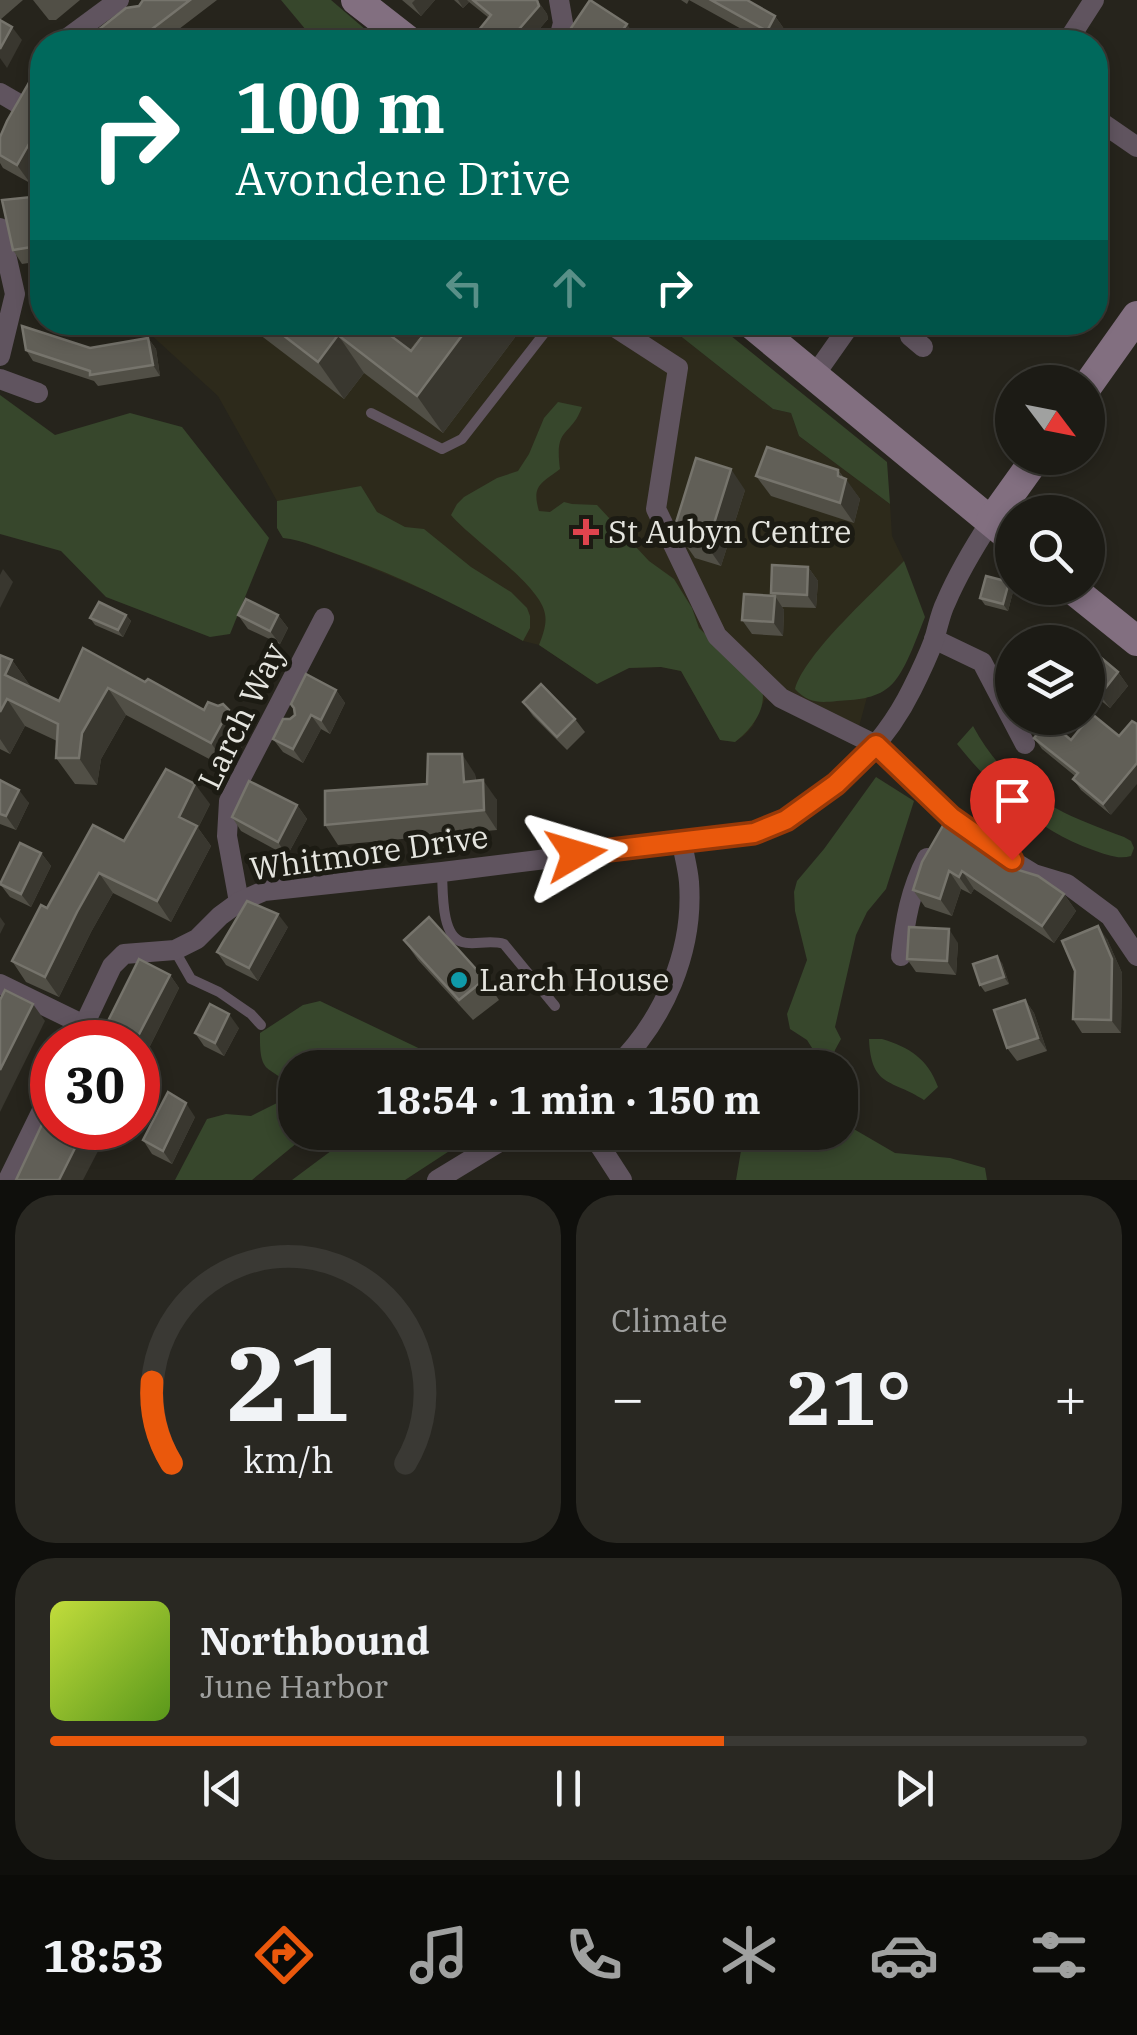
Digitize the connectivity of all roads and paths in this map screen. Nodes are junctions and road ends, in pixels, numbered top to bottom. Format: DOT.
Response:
graph roads {
  1 [pos="119,0"];
  2 [pos="356,0"];
  3 [pos="559,0"];
  4 [pos="1094,0"];
  5 [pos="78,30"];
  6 [pos="395,30"];
  7 [pos="561,30"];
  8 [pos="1075,30"];
  9 [pos="0,93"];
  10 [pos="20,105"];
  11 [pos="1108,127"];
  12 [pos="1137,148"];
  13 [pos="0,228"];
  14 [pos="1137,316"];
  15 [pos="543,335"];
  16 [pos="627,335"];
  17 [pos="765,335"];
  18 [pos="843,335"];
  19 [pos="910,335"];
  20 [pos="923,347"];
  21 [pos="0,356"];
  22 [pos="1102,365"];
  23 [pos="814,376"];
  24 [pos="0,379"];
  25 [pos="38,394"];
  26 [pos="372,413"];
  27 [pos="995,524"];
  28 [pos="995,535"];
  29 [pos="1092,605"];
  30 [pos="324,618"];
  31 [pos="934,638"];
  32 [pos="1137,641"];
  33 [pos="1026,744"];
  34 [pos="876,745"];
  35 [pos="951,817"];
  36 [pos="682,842"];
  37 [pos="442,872"];
  38 [pos="239,902"];
  39 [pos="175,950"];
  40 [pos="901,956"];
  41 [pos="1137,956"];
  42 [pos="0,984"];
  43 [pos="556,1006"];
  44 [pos="58,1020"];
  45 [pos="87,1020"];
  46 [pos="261,1025"];
  47 [pos="632,1050"];
  48 [pos="30,1135"];
  49 [pos="486,1150"];
  50 [pos="603,1150"];
  51 [pos="8,1180"];
  52 [pos="437,1180"];
  53 [pos="622,1180"];
  1 -- 5 [label="street"];
  2 -- 6 [label="street"];
  3 -- 7 [label="street"];
  4 -- 8 [label="street"];
  9 -- 10 [label="street"];
  11 -- 12 [label="street"];
  13 -- 21 [label="street"];
  14 -- 22 [label="street"];
  15 -- 26 [label="lane"];
  16 -- 34 [label="street"];
  17 -- 23 [label="street"];
  18 -- 23 [label="street"];
  19 -- 20 [label="street"];
  23 -- 27 [label="street"];
  24 -- 25 [label="street"];
  28 -- 31 [label="street, Whitmore Drive"];
  29 -- 32 [label="street"];
  30 -- 38 [label="street, Larch Way"];
  31 -- 33 [label="street"];
  31 -- 34 [label="street, Whitmore Drive"];
  34 -- 35 [label="street"];
  34 -- 36 [label="street, Whitmore Drive"];
  35 -- 40 [label="street"];
  35 -- 41 [label="street"];
  36 -- 37 [label="street, Whitmore Drive"];
  36 -- 47 [label="street"];
  37 -- 38 [label="street, Whitmore Drive"];
  37 -- 43 [label="lane"];
  38 -- 39 [label="street, Whitmore Drive"];
  39 -- 45 [label="street"];
  39 -- 46 [label="lane"];
  42 -- 44 [label="street"];
  48 -- 51 [label="street"];
  49 -- 52 [label="street"];
  50 -- 53 [label="street"];
}
